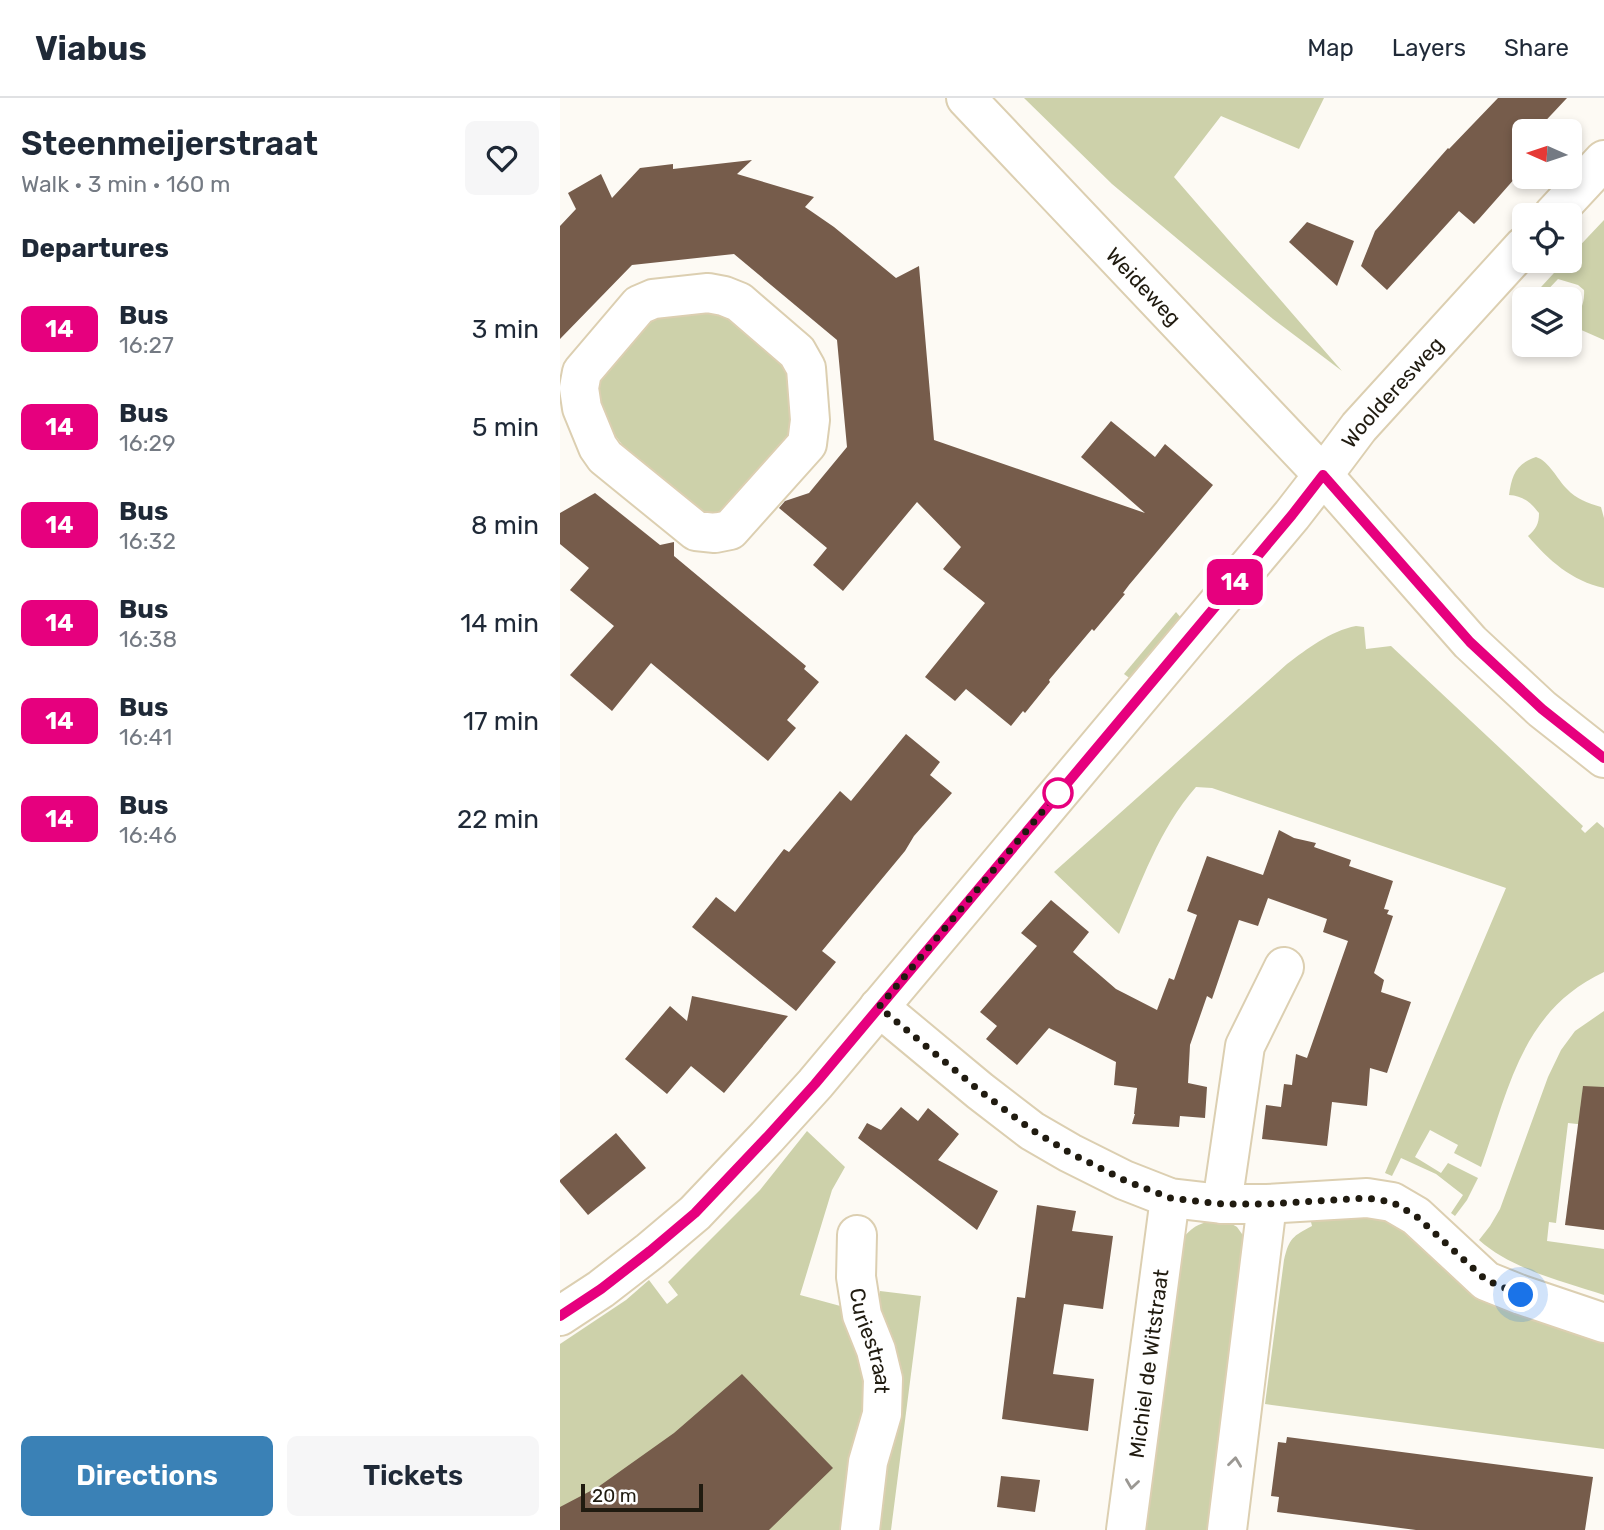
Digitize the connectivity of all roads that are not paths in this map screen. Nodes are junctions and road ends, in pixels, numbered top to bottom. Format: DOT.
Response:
graph roads {
  1 [pos="966,98"];
  2 [pos="1604,160"];
  3 [pos="1564,203"];
  4 [pos="1512,259"];
  5 [pos="571,414"];
  6 [pos="1323,475"];
  7 [pos="1604,758"];
  8 [pos="1284,967"];
  9 [pos="879,1007"];
  10 [pos="1170,1198"];
  11 [pos="1222,1204"];
  12 [pos="1267,1204"];
  13 [pos="858,1235"];
  14 [pos="560,1316"];
  15 [pos="1604,1324"];
  16 [pos="860,1530"];
  17 [pos="1126,1530"];
  18 [pos="1227,1530"];
  1 -- 6 [label="street, Weideweg"];
  2 -- 3 [label="street"];
  4 -- 6 [label="street, Woolderesweg"];
  5 -- 5 [label="street"];
  6 -- 7 [label="street, Weideweg"];
  6 -- 9 [label="street, Woolderesweg"];
  8 -- 11 [label="street"];
  9 -- 10 [label="street"];
  9 -- 14 [label="street, Woolderesweg"];
  10 -- 11 [label="street"];
  10 -- 17 [label="street, Michiel de Witstraat, one-way"];
  11 -- 12 [label="street"];
  12 -- 15 [label="street"];
  18 -- 12 [label="street, one-way"];
  13 -- 16 [label="street, Curiestraat"];
}
